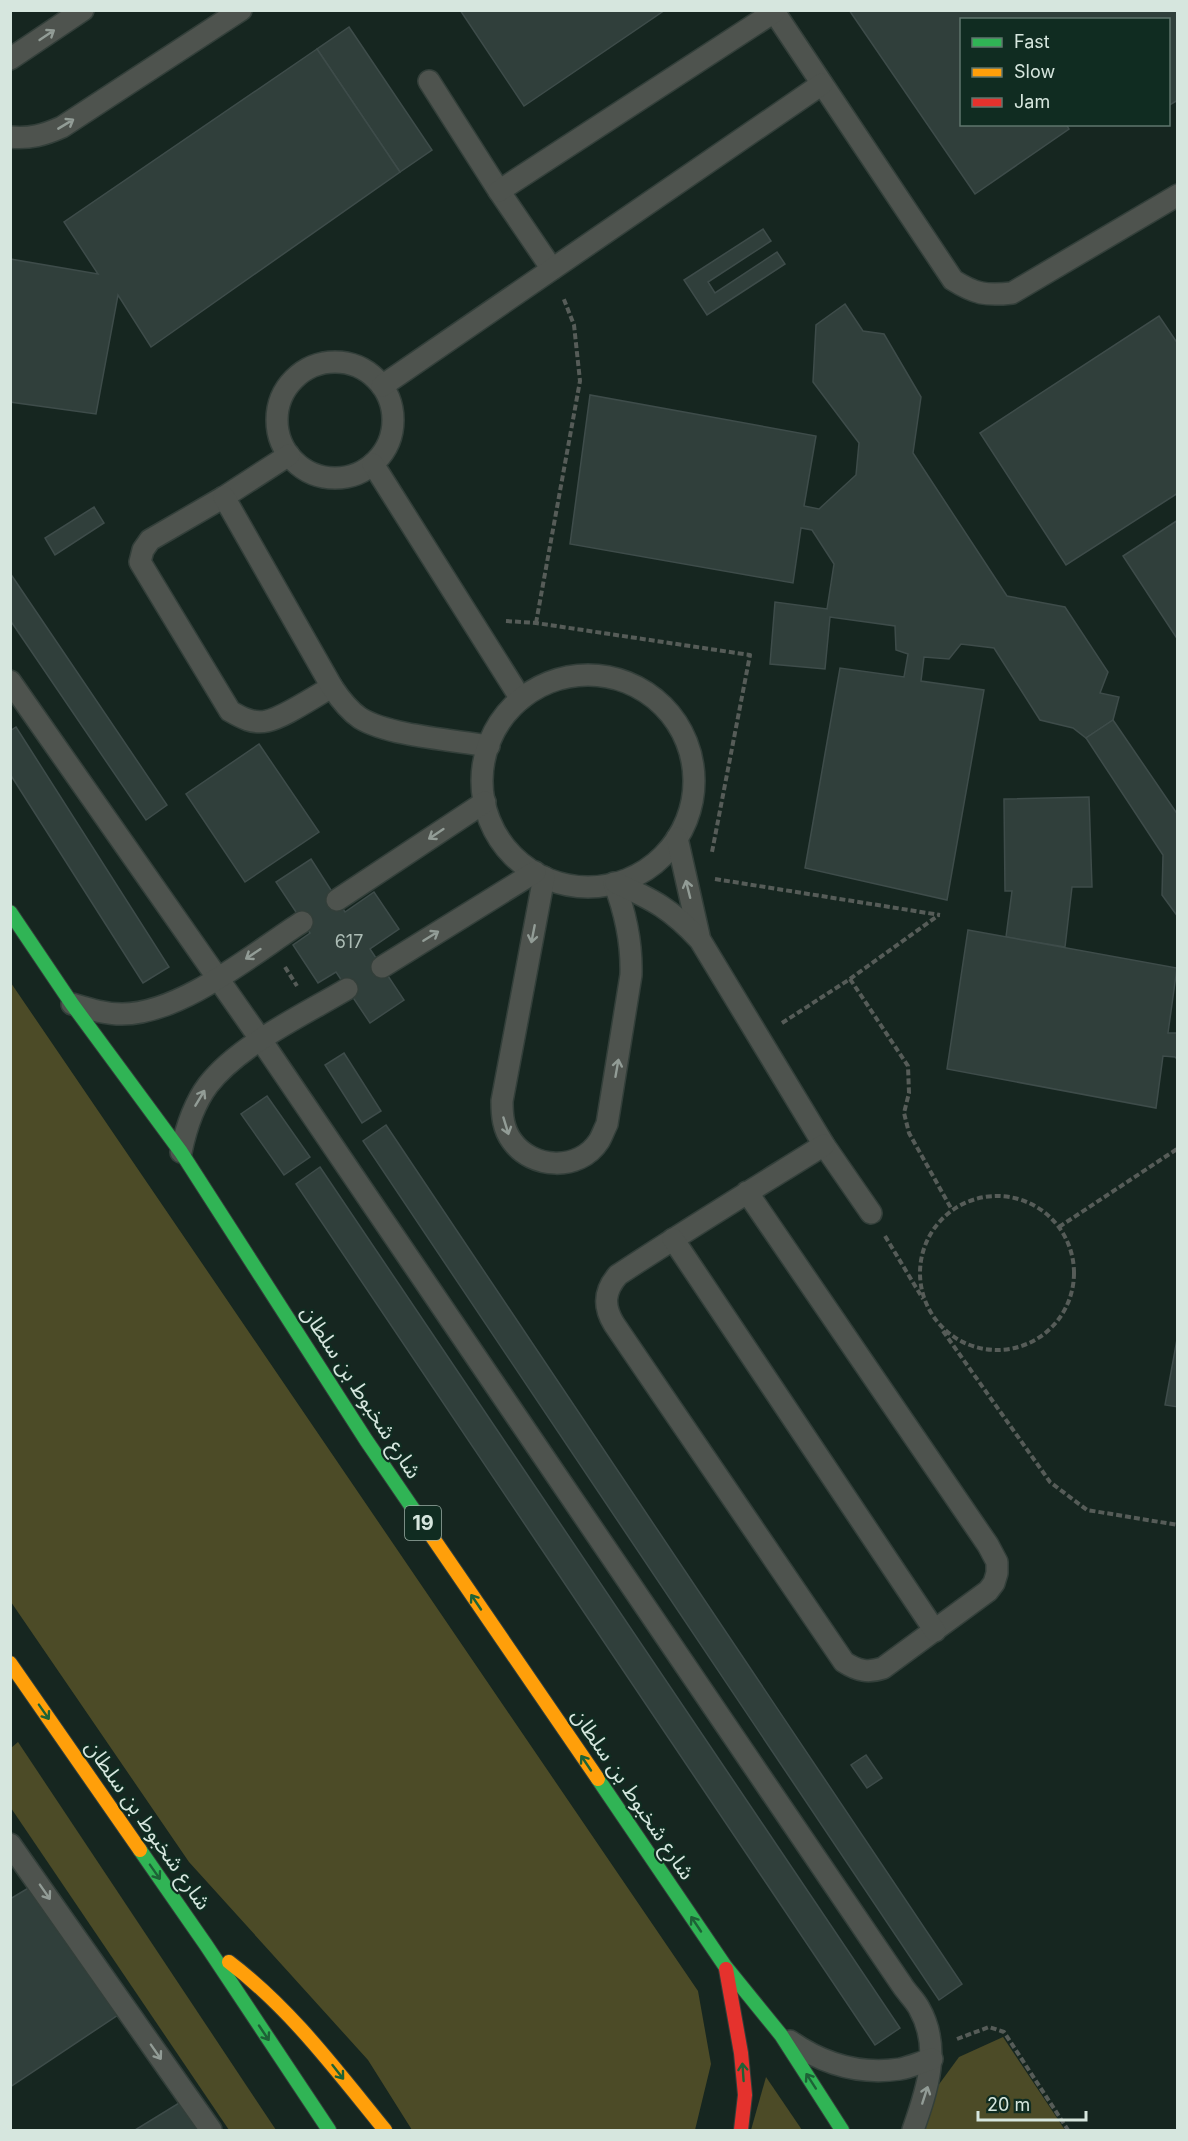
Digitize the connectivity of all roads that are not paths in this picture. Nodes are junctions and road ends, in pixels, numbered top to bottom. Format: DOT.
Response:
graph roads {
  1 [pos="83,10"];
  2 [pos="241,10"];
  3 [pos="773,11"];
  4 [pos="10,59"];
  5 [pos="429,81"];
  6 [pos="822,84"];
  7 [pos="10,137"];
  8 [pos="499,191"];
  9 [pos="1178,195"];
  10 [pos="552,269"];
  11 [pos="382,386"];
  12 [pos="289,455"];
  13 [pos="373,464"];
  14 [pos="224,497"];
  15 [pos="10,681"];
  16 [pos="332,687"];
  17 [pos="521,699"];
  18 [pos="489,746"];
  19 [pos="485,802"];
  20 [pos="677,838"];
  21 [pos="539,874"];
  22 [pos="615,883"];
  23 [pos="337,900"];
  24 [pos="10,912"];
  25 [pos="302,922"];
  26 [pos="700,940"];
  27 [pos="382,967"];
  28 [pos="218,978"];
  29 [pos="347,989"];
  30 [pos="72,1004"];
  31 [pos="261,1040"];
  32 [pos="824,1145"];
  33 [pos="181,1152"];
  34 [pos="747,1192"];
  35 [pos="871,1214"];
  36 [pos="673,1239"];
  37 [pos="934,1631"];
  38 [pos="10,1664"];
  39 [pos="10,1844"];
  40 [pos="206,1945"];
  41 [pos="725,1966"];
  42 [pos="781,2035"];
  43 [pos="932,2059"];
  44 [pos="335,2126"];
  45 [pos="211,2130"];
  46 [pos="385,2130"];
  47 [pos="741,2130"];
  48 [pos="842,2130"];
  49 [pos="913,2130"];
  4 -- 1 [label="lane, one-way"];
  7 -- 2 [label="lane, one-way"];
  3 -- 6 [label="lane"];
  3 -- 8 [label="lane"];
  5 -- 8 [label="lane"];
  6 -- 9 [label="lane"];
  6 -- 10 [label="lane"];
  8 -- 10 [label="lane"];
  10 -- 11 [label="lane"];
  11 -- 12 [label="lane"];
  11 -- 13 [label="lane"];
  12 -- 13 [label="lane"];
  12 -- 14 [label="lane"];
  13 -- 17 [label="lane"];
  14 -- 16 [label="lane"];
  14 -- 16 [label="lane"];
  15 -- 28 [label="lane"];
  16 -- 18 [label="lane"];
  17 -- 18 [label="lane"];
  17 -- 20 [label="lane"];
  18 -- 19 [label="lane"];
  19 -- 21 [label="lane"];
  19 -- 23 [label="lane, one-way"];
  20 -- 22 [label="lane"];
  26 -- 20 [label="lane, one-way"];
  21 -- 22 [label="lane"];
  21 -- 22 [label="lane, one-way"];
  27 -- 21 [label="lane, one-way"];
  22 -- 26 [label="lane"];
  24 -- 30 [label="main road, شارع شخبوط بن سلطان / 19"];
  25 -- 28 [label="lane, one-way"];
  26 -- 32 [label="lane"];
  28 -- 30 [label="lane"];
  28 -- 31 [label="lane"];
  29 -- 31 [label="lane"];
  30 -- 33 [label="main road, شارع شخبوط بن سلطان / 19"];
  33 -- 31 [label="lane, one-way"];
  31 -- 43 [label="lane"];
  32 -- 34 [label="lane"];
  32 -- 35 [label="lane"];
  41 -- 33 [label="main road, شارع شخبوط بن سلطان / 19, one-way"];
  34 -- 36 [label="lane"];
  34 -- 37 [label="lane"];
  36 -- 37 [label="lane"];
  36 -- 37 [label="lane"];
  38 -- 40 [label="main road, شارع شخبوط بن سلطان, one-way"];
  39 -- 45 [label="lane, one-way"];
  40 -- 44 [label="main road, شارع شخبوط بن سلطان, one-way"];
  40 -- 46 [label="main road, one-way"];
  41 -- 42 [label="main road, شارع شخبوط بن سلطان / 19"];
  47 -- 41 [label="main road, one-way"];
  42 -- 43 [label="lane"];
  48 -- 42 [label="main road, شارع شخبوط بن سلطان / 19, one-way"];
  49 -- 43 [label="lane, one-way"];
}
